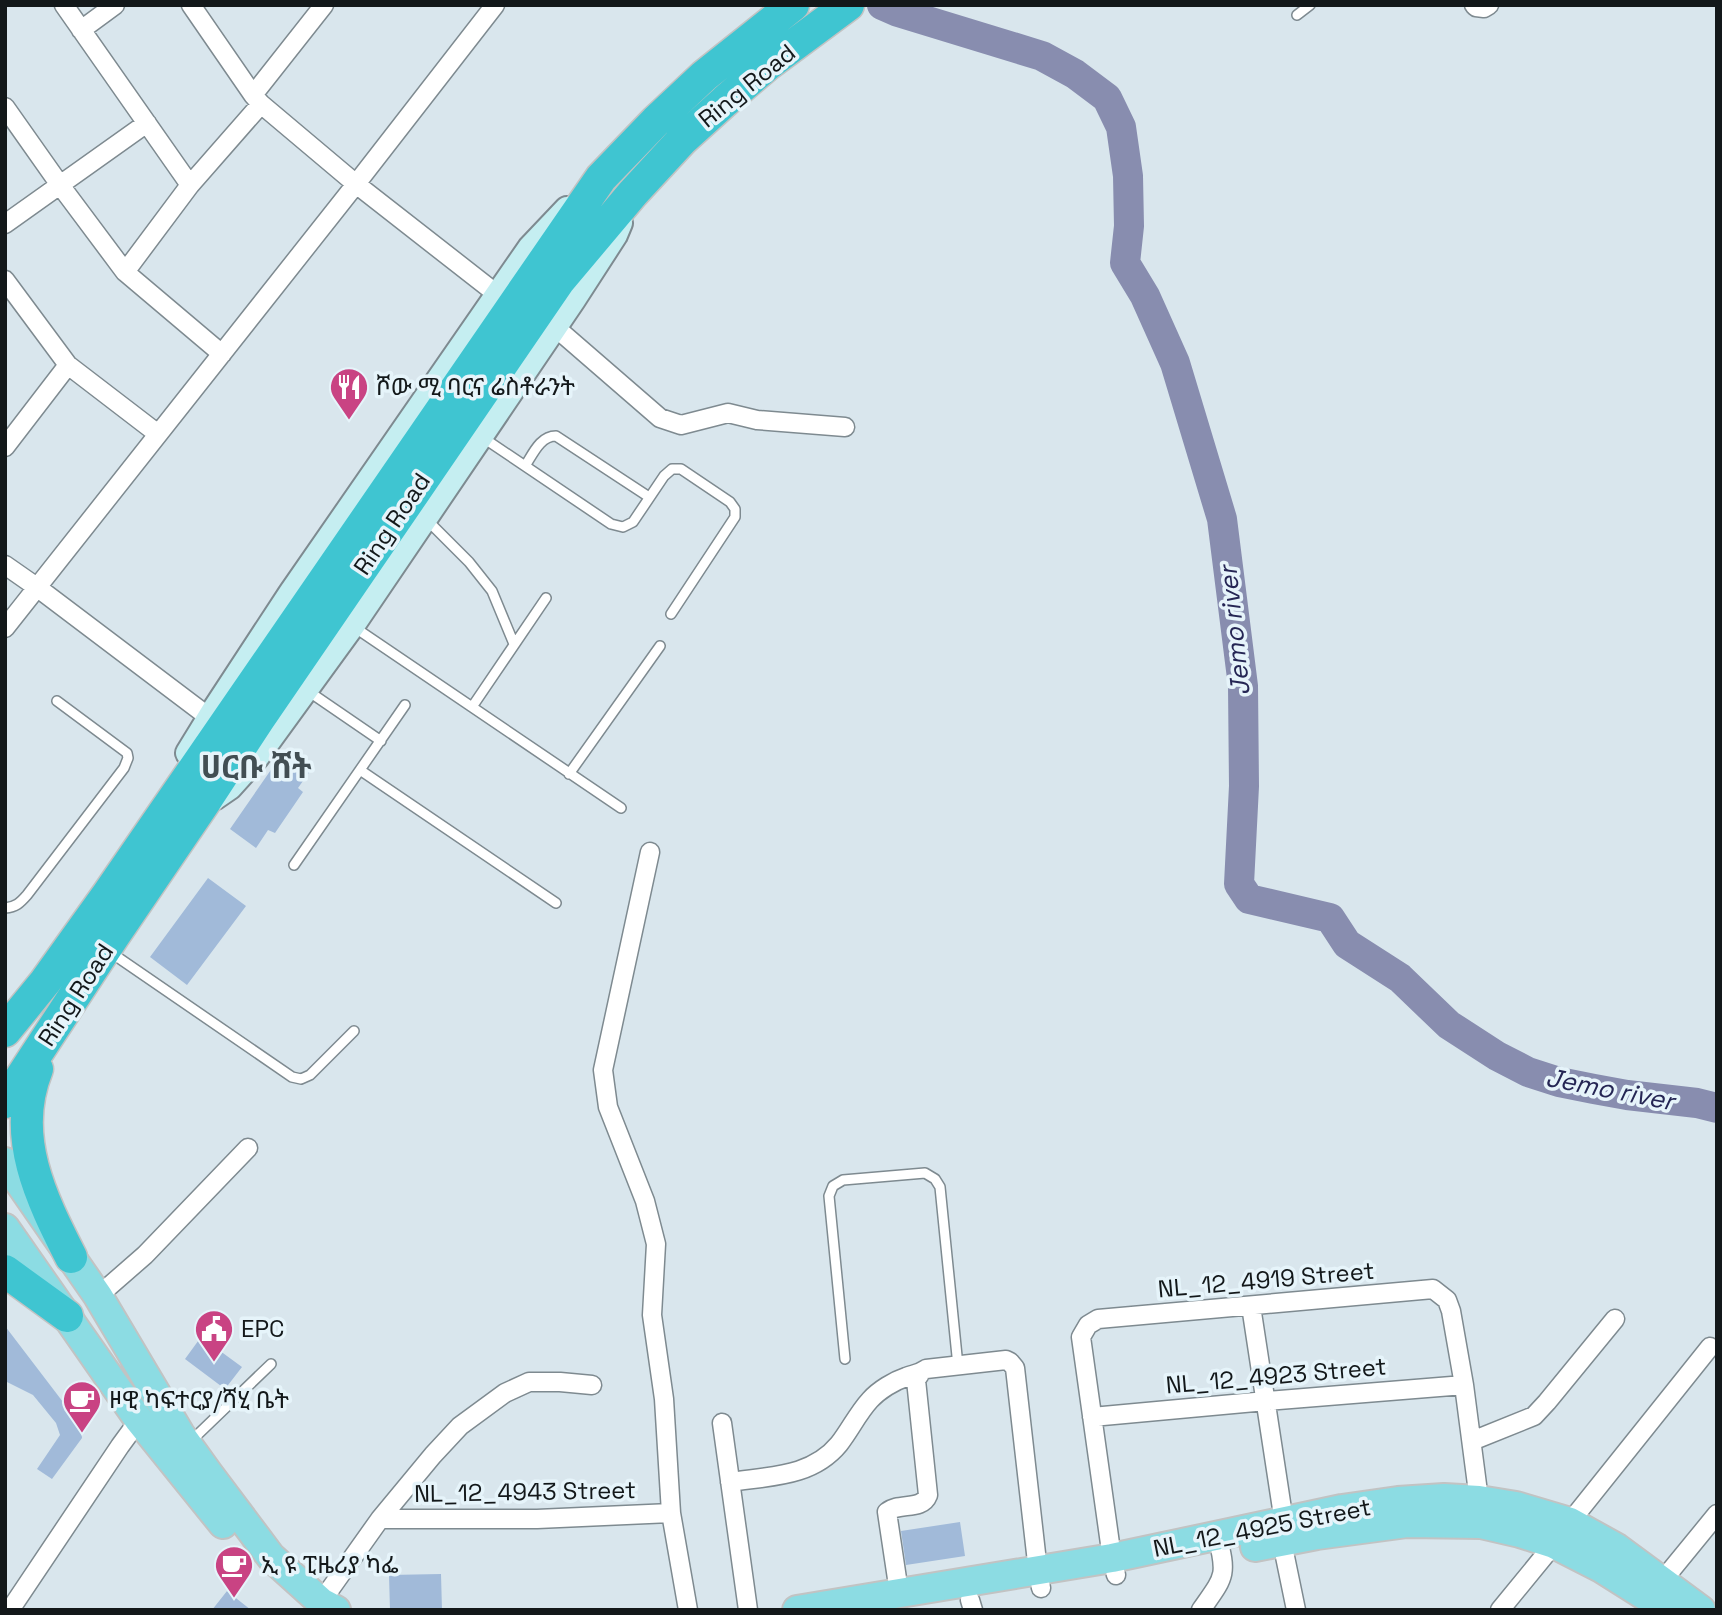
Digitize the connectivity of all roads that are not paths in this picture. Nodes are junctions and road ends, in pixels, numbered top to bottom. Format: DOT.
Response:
graph roads {
  1 [pos="64,5"];
  2 [pos="115,5"];
  3 [pos="191,5"];
  4 [pos="324,5"];
  5 [pos="495,5"];
  6 [pos="848,5"];
  7 [pos="1310,5"];
  8 [pos="1474,5"];
  9 [pos="1489,5"];
  10 [pos="784,13"];
  11 [pos="1297,15"];
  12 [pos="81,30"];
  13 [pos="257,100"];
  14 [pos="5,107"];
  15 [pos="147,124"];
  16 [pos="601,178"];
  17 [pos="356,184"];
  18 [pos="60,185"];
  19 [pos="190,185"];
  20 [pos="633,193"];
  21 [pos="5,224"];
  22 [pos="125,272"];
  23 [pos="5,281"];
  24 [pos="498,295"];
  25 [pos="555,327"];
  26 [pos="222,354"];
  27 [pos="68,365"];
  28 [pos="845,427"];
  29 [pos="159,434"];
  30 [pos="481,437"];
  31 [pos="5,447"];
  32 [pos="525,466"];
  33 [pos="649,497"];
  34 [pos="426,519"];
  35 [pos="5,565"];
  36 [pos="38,588"];
  37 [pos="546,598"];
  38 [pos="671,614"];
  39 [pos="352,626"];
  40 [pos="5,628"];
  41 [pos="514,645"];
  42 [pos="660,646"];
  43 [pos="307,690"];
  44 [pos="57,701"];
  45 [pos="405,705"];
  46 [pos="472,707"];
  47 [pos="210,718"];
  48 [pos="381,741"];
  49 [pos="360,770"];
  50 [pos="569,774"];
  51 [pos="194,794"];
  52 [pos="621,808"];
  53 [pos="650,852"];
  54 [pos="294,865"];
  55 [pos="556,903"];
  56 [pos="5,908"];
  57 [pos="106,949"];
  58 [pos="9,1022"];
  59 [pos="354,1031"];
  60 [pos="50,1035"];
  61 [pos="5,1102"];
  62 [pos="248,1148"];
  63 [pos="5,1162"];
  64 [pos="5,1228"];
  65 [pos="71,1258"];
  66 [pos="5,1271"];
  67 [pos="97,1296"];
  68 [pos="1251,1306"];
  69 [pos="67,1316"];
  70 [pos="1615,1319"];
  71 [pos="1710,1347"];
  72 [pos="845,1359"];
  73 [pos="271,1364"];
  74 [pos="958,1366"];
  75 [pos="920,1374"];
  76 [pos="592,1385"];
  77 [pos="1464,1385"];
  78 [pos="1266,1401"];
  79 [pos="1092,1417"];
  80 [pos="139,1420"];
  81 [pos="722,1423"];
  82 [pos="1472,1441"];
  83 [pos="188,1445"];
  84 [pos="730,1482"];
  85 [pos="1479,1500"];
  86 [pos="671,1513"];
  87 [pos="1717,1514"];
  88 [pos="380,1519"];
  89 [pos="1283,1532"];
  90 [pos="1562,1533"];
  91 [pos="1219,1545"];
  92 [pos="1114,1567"];
  93 [pos="1039,1580"];
  94 [pos="1653,1599"];
  95 [pos="887,1602"];
  96 [pos="972,1605"];
  97 [pos="320,1607"];
  98 [pos="10,1610"];
  99 [pos="688,1610"];
  100 [pos="748,1610"];
  101 [pos="797,1610"];
  102 [pos="1201,1610"];
  103 [pos="1296,1610"];
  104 [pos="1500,1610"];
  105 [pos="1702,1610"];
  1 -- 12 [label="street"];
  2 -- 12 [label="street"];
  3 -- 13 [label="street"];
  4 -- 13 [label="street"];
  5 -- 17 [label="street"];
  6 -- 20 [label="highway, Ring Road"];
  7 -- 11 [label="lane"];
  8 -- 9 [label="street"];
  10 -- 16 [label="highway, Ring Road"];
  12 -- 15 [label="street"];
  13 -- 17 [label="street"];
  13 -- 19 [label="street"];
  14 -- 18 [label="street"];
  15 -- 18 [label="street"];
  15 -- 19 [label="street"];
  16 -- 24 [label="street"];
  16 -- 51 [label="highway, Ring Road"];
  17 -- 24 [label="street"];
  17 -- 26 [label="street"];
  18 -- 21 [label="street"];
  18 -- 22 [label="street"];
  19 -- 22 [label="street"];
  20 -- 25 [label="street"];
  20 -- 51 [label="highway, Ring Road"];
  22 -- 26 [label="street"];
  23 -- 27 [label="street"];
  24 -- 47 [label="street"];
  25 -- 28 [label="street"];
  25 -- 30 [label="street"];
  26 -- 29 [label="street"];
  27 -- 29 [label="street"];
  27 -- 31 [label="street"];
  29 -- 36 [label="street"];
  30 -- 32 [label="lane"];
  30 -- 34 [label="street"];
  32 -- 33 [label="lane"];
  32 -- 33 [label="lane"];
  33 -- 38 [label="lane"];
  34 -- 39 [label="street"];
  34 -- 41 [label="lane"];
  35 -- 36 [label="street"];
  36 -- 40 [label="street"];
  36 -- 47 [label="street"];
  37 -- 41 [label="lane"];
  39 -- 43 [label="street"];
  39 -- 46 [label="lane"];
  41 -- 46 [label="lane"];
  42 -- 50 [label="lane"];
  43 -- 48 [label="lane"];
  43 -- 51 [label="street"];
  44 -- 56 [label="lane"];
  45 -- 48 [label="lane"];
  46 -- 50 [label="lane"];
  47 -- 51 [label="street"];
  48 -- 49 [label="lane"];
  49 -- 54 [label="lane"];
  49 -- 55 [label="lane"];
  50 -- 52 [label="lane"];
  51 -- 57 [label="highway, Ring Road"];
  51 -- 58 [label="highway, Ring Road"];
  53 -- 86 [label="street"];
  57 -- 59 [label="lane"];
  57 -- 60 [label="highway, Ring Road"];
  60 -- 61 [label="highway, Ring Road"];
  60 -- 65 [label="highway"];
  62 -- 67 [label="street"];
  63 -- 65 [label="main road"];
  64 -- 69 [label="main road"];
  65 -- 67 [label="main road"];
  66 -- 69 [label="highway"];
  67 -- 83 [label="main road"];
  68 -- 77 [label="street, NL_12_4919 Street"];
  68 -- 78 [label="street"];
  68 -- 79 [label="street, NL_12_4919 Street"];
  69 -- 80 [label="main road"];
  70 -- 82 [label="street"];
  71 -- 90 [label="street"];
  72 -- 74 [label="lane"];
  73 -- 83 [label="lane"];
  74 -- 75 [label="street"];
  74 -- 93 [label="street"];
  75 -- 84 [label="street"];
  75 -- 95 [label="street"];
  76 -- 88 [label="street"];
  77 -- 78 [label="street, NL_12_4923 Street"];
  77 -- 82 [label="street"];
  78 -- 79 [label="street, NL_12_4923 Street"];
  78 -- 89 [label="street"];
  79 -- 92 [label="street"];
  80 -- 97 [label="main road"];
  80 -- 98 [label="street"];
  81 -- 84 [label="street"];
  82 -- 85 [label="street"];
  83 -- 97 [label="main road"];
  84 -- 100 [label="street"];
  85 -- 89 [label="main road, NL_12_4925 Street"];
  85 -- 90 [label="main road, NL_12_4925 Street"];
  86 -- 88 [label="street, NL_12_4943 Street"];
  86 -- 99 [label="street"];
  87 -- 94 [label="street"];
  88 -- 97 [label="street"];
  89 -- 90 [label="main road, NL_12_4925 Street"];
  89 -- 91 [label="main road, NL_12_4925 Street"];
  89 -- 103 [label="street"];
  90 -- 94 [label="main road, NL_12_4925 Street"];
  90 -- 104 [label="street"];
  91 -- 92 [label="main road, NL_12_4925 Street"];
  91 -- 102 [label="street"];
  92 -- 93 [label="main road, NL_12_4925 Street"];
  93 -- 95 [label="main road, NL_12_4925 Street"];
  93 -- 96 [label="main road, NL_12_4925 Street"];
  94 -- 105 [label="main road, NL_12_4925 Street"];
  95 -- 96 [label="main road, NL_12_4925 Street"];
  95 -- 101 [label="main road, NL_12_4925 Street"];
}
